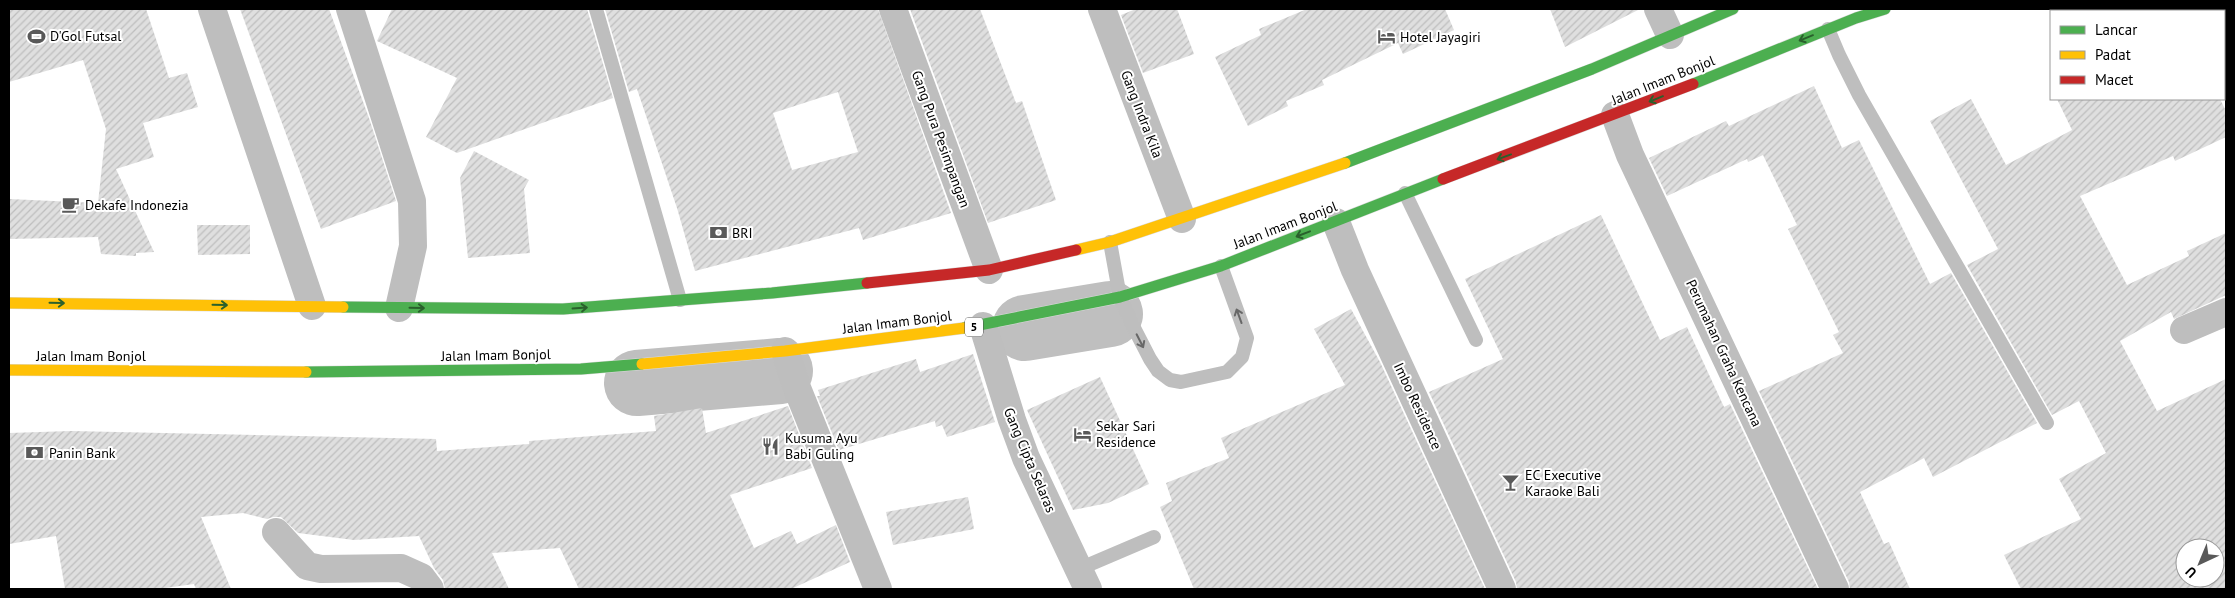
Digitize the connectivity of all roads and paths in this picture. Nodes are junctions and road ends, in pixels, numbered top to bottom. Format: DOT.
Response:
graph roads {
  1 [pos="212,9"];
  2 [pos="350,9"];
  3 [pos="596,9"];
  4 [pos="892,9"];
  5 [pos="1102,9"];
  6 [pos="1658,9"];
  7 [pos="1733,9"];
  8 [pos="1885,9"];
  9 [pos="1828,29"];
  10 [pos="1670,34"];
  11 [pos="1615,115"];
  12 [pos="1405,193"];
  13 [pos="1182,219"];
  14 [pos="1336,222"];
  15 [pos="1110,242"];
  16 [pos="1221,266"];
  17 [pos="989,270"];
  18 [pos="1120,296"];
  19 [pos="680,300"];
  20 [pos="9,303"];
  21 [pos="312,306"];
  22 [pos="399,308"];
  23 [pos="2226,312"];
  24 [pos="983,326"];
  25 [pos="2184,330"];
  26 [pos="1476,340"];
  27 [pos="785,351"];
  28 [pos="9,370"];
  29 [pos="2047,423"];
  30 [pos="276,532"];
  31 [pos="1154,537"];
  32 [pos="1084,579"];
  33 [pos="430,589"];
  34 [pos="878,589"];
  35 [pos="1502,589"];
  36 [pos="1835,589"];
  1 -- 21 [label="street"];
  2 -- 22 [label="street"];
  3 -- 19 [label="lane"];
  4 -- 17 [label="street, Gang Pura Pesimpangan"];
  5 -- 13 [label="street, Gang Indra Kila"];
  6 -- 10 [label="street"];
  7 -- 10 [label="highway"];
  8 -- 9 [label="highway, Jalan Imam Bonjol / 5"];
  9 -- 11 [label="highway, Jalan Imam Bonjol / 5, one-way"];
  9 -- 29 [label="lane"];
  10 -- 13 [label="highway"];
  11 -- 12 [label="highway, Jalan Imam Bonjol / 5, one-way"];
  11 -- 36 [label="street, Perumahan Graha Kencana"];
  12 -- 14 [label="highway, Jalan Imam Bonjol / 5"];
  12 -- 26 [label="lane"];
  13 -- 15 [label="highway"];
  14 -- 16 [label="highway, Jalan Imam Bonjol / 5, one-way"];
  14 -- 35 [label="street, Imbo Residence"];
  15 -- 17 [label="highway"];
  15 -- 18 [label="lane"];
  16 -- 18 [label="highway, Jalan Imam Bonjol / 5"];
  18 -- 16 [label="lane, one-way"];
  17 -- 19 [label="highway"];
  18 -- 24 [label="highway, Jalan Imam Bonjol / 5"];
  22 -- 19 [label="highway, one-way"];
  20 -- 21 [label="highway, one-way"];
  21 -- 22 [label="highway"];
  23 -- 25 [label="street"];
  24 -- 27 [label="highway, Jalan Imam Bonjol / 5"];
  24 -- 32 [label="street, Gang Cipta Selaras"];
  27 -- 28 [label="highway, Jalan Imam Bonjol / 5"];
  27 -- 34 [label="street"];
  30 -- 33 [label="street"];
  31 -- 32 [label="lane"];
}
